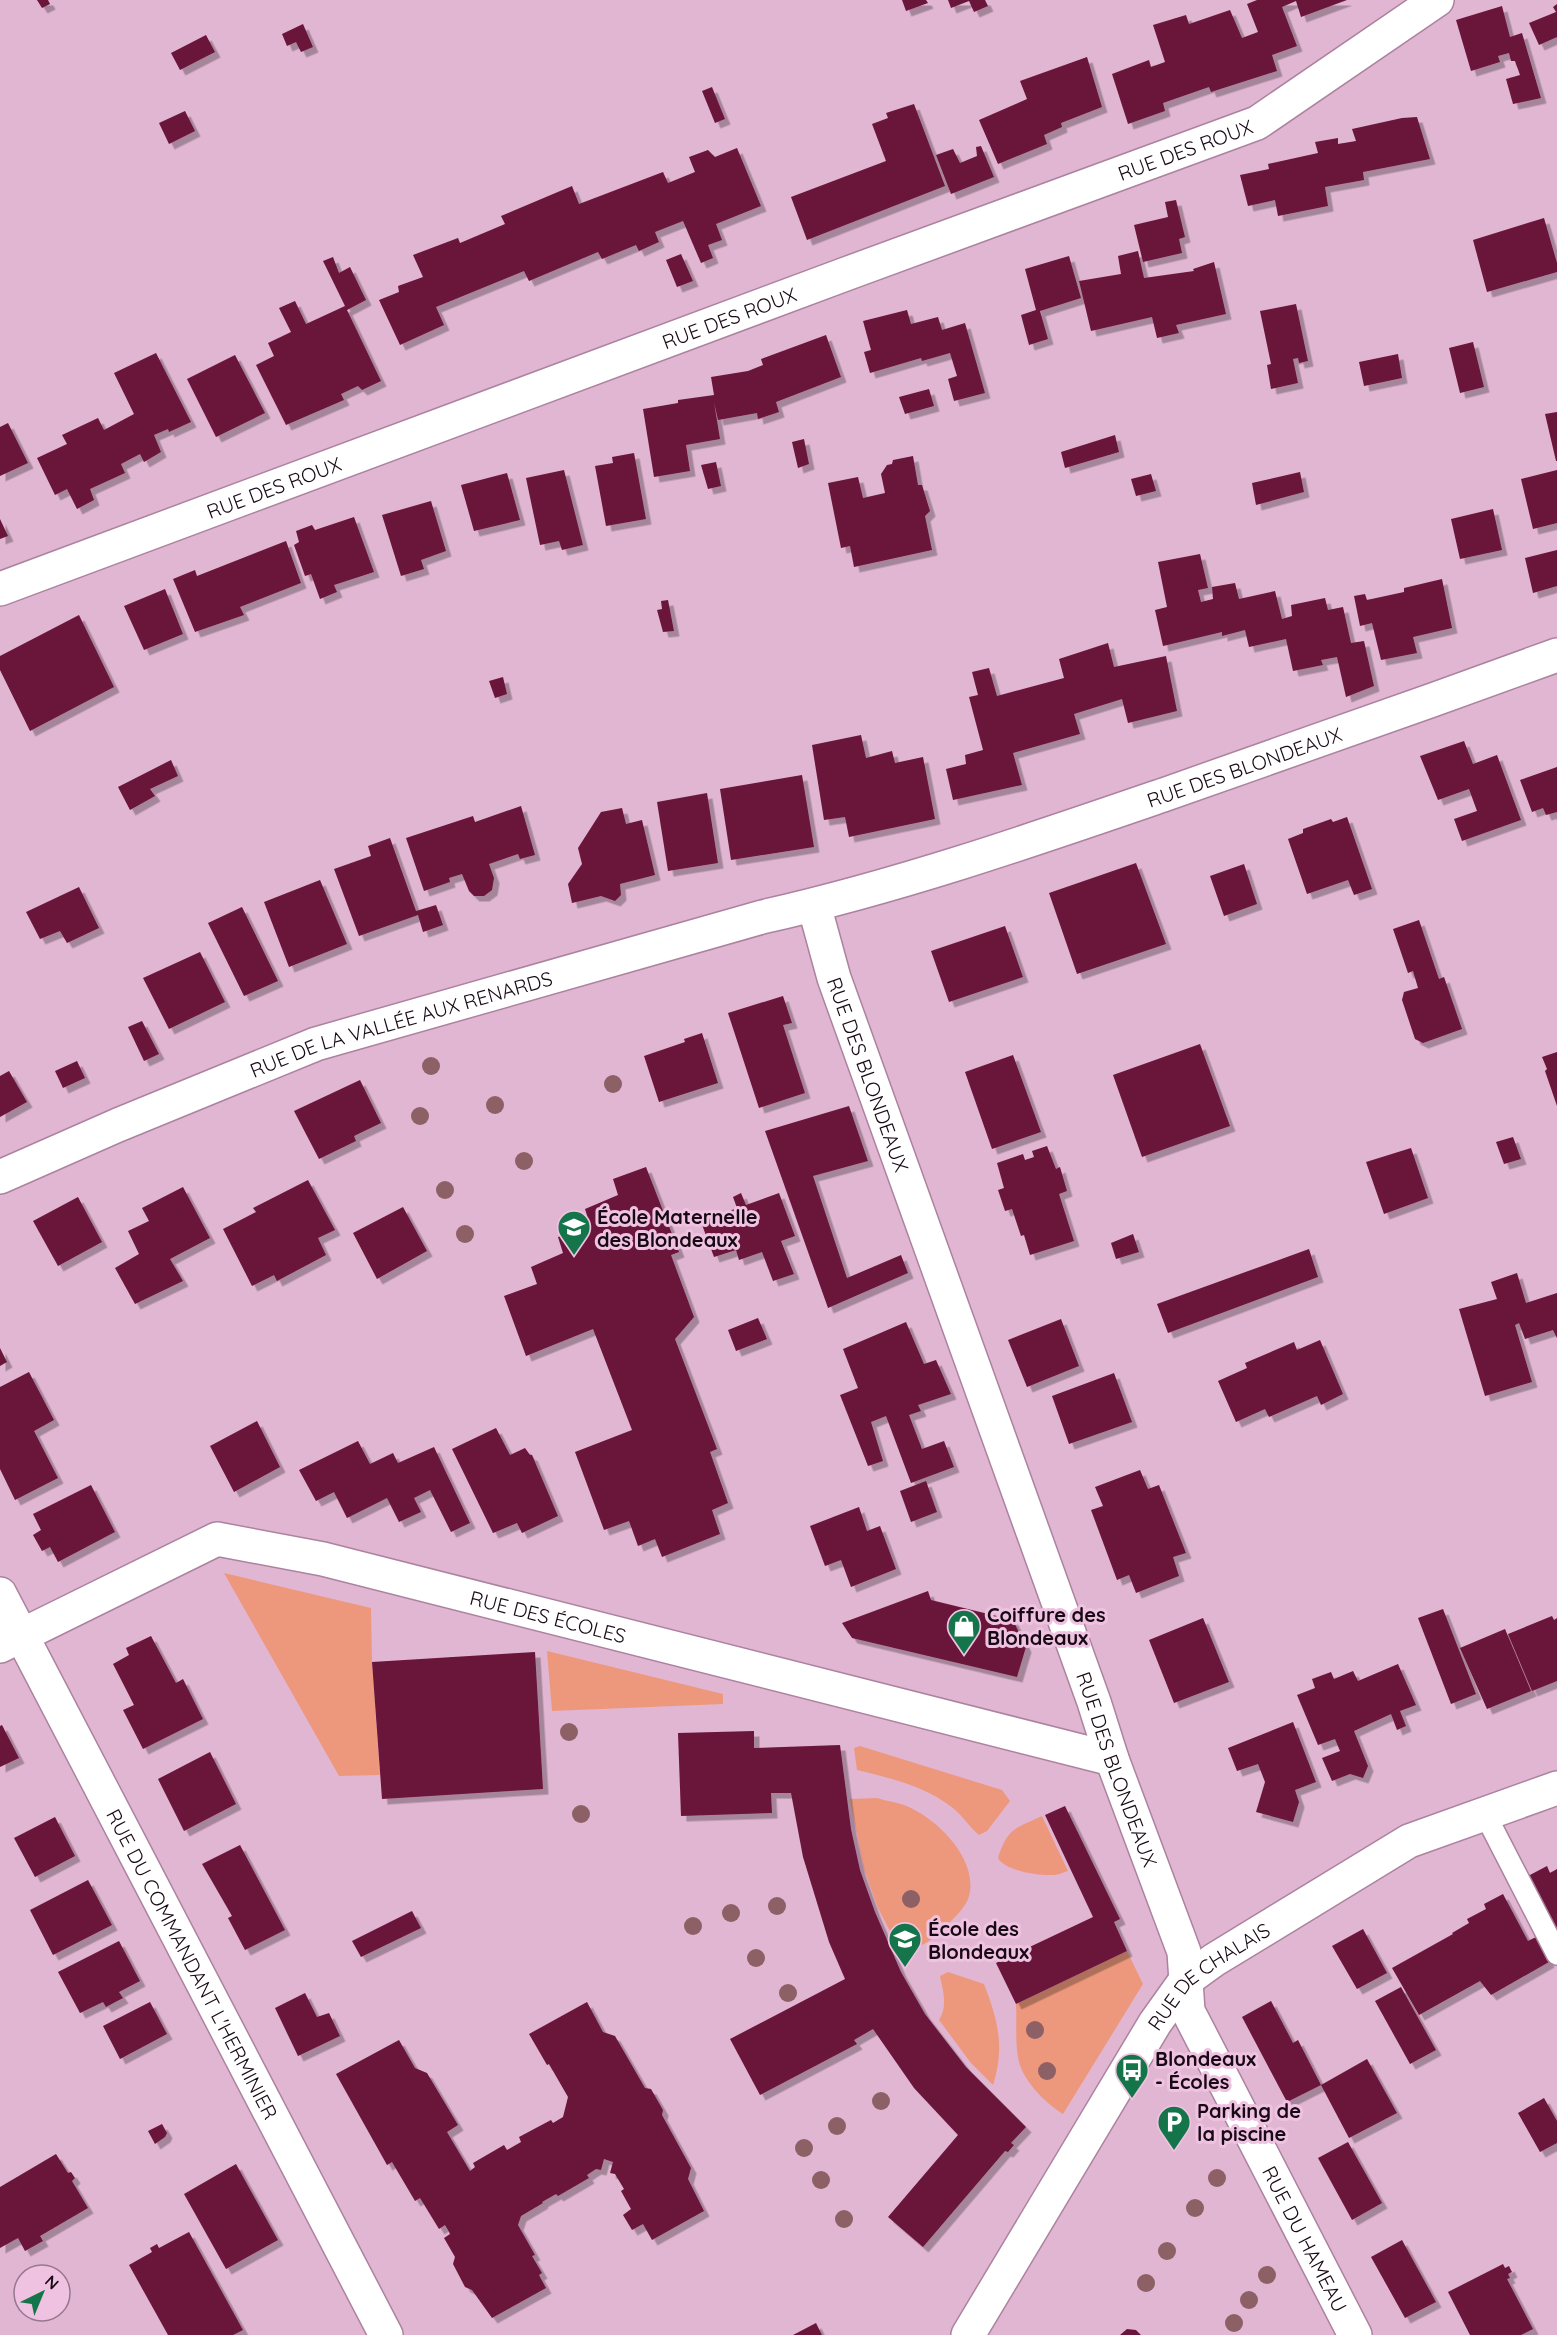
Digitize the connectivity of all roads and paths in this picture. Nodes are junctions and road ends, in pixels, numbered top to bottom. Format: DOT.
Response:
graph roads {
  1 [pos="1437,0"];
  2 [pos="0,589"];
  3 [pos="1557,655"];
  4 [pos="814,905"];
  5 [pos="0,1177"];
  6 [pos="0,1594"];
  7 [pos="11,1641"];
  8 [pos="1112,1759"];
  9 [pos="1557,1788"];
  10 [pos="1485,1814"];
  11 [pos="1557,1954"];
  12 [pos="1185,1981"];
  13 [pos="386,2335"];
  14 [pos="968,2335"];
  15 [pos="1355,2335"];
  1 -- 2 [label="street, RUE DES ROUX"];
  3 -- 4 [label="street, RUE DES BLONDEAUX"];
  4 -- 5 [label="street, RUE DE LA VALLÉE AUX RENARDS"];
  4 -- 8 [label="street, RUE DES BLONDEAUX"];
  6 -- 7 [label="street, RUE DU COMMANDANT L'HERMINIER"];
  7 -- 8 [label="street, RUE DES ÉCOLES"];
  7 -- 13 [label="street, RUE DU COMMANDANT L'HERMINIER"];
  8 -- 12 [label="street, RUE DES BLONDEAUX"];
  9 -- 10 [label="street, RUE DE CHALAIS"];
  10 -- 11 [label="lane"];
  10 -- 12 [label="street, RUE DE CHALAIS"];
  12 -- 14 [label="street, RUE DE CHALAIS"];
  12 -- 15 [label="street, RUE DU HAMEAU"];
}
